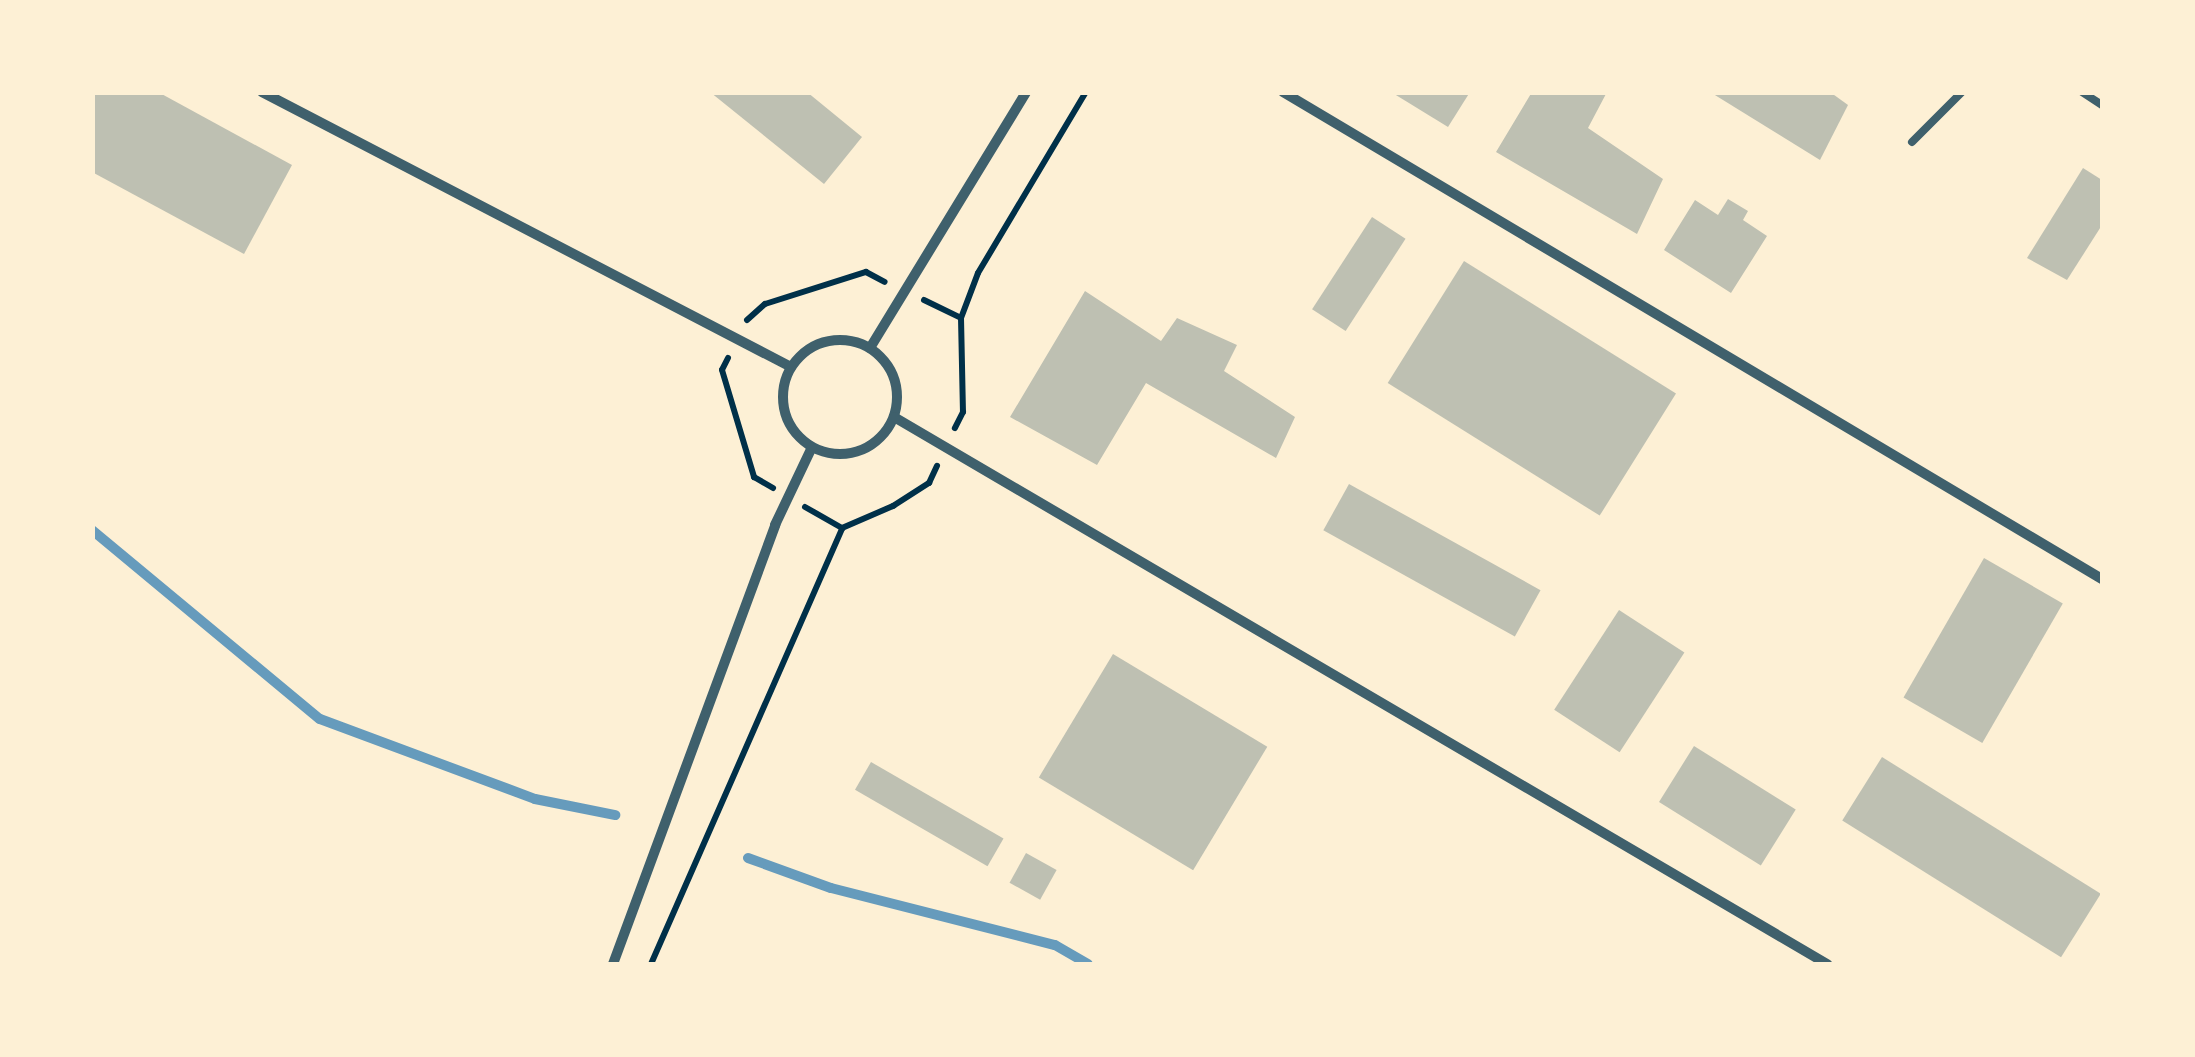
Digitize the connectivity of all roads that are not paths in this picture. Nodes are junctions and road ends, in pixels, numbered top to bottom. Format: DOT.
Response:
graph roads {
  1 [pos="262,92"];
  2 [pos="1026,92"];
  3 [pos="1283,92"];
  4 [pos="1962,92"];
  5 [pos="2082,92"];
  6 [pos="2102,105"];
  7 [pos="1912,142"];
  8 [pos="870,348"];
  9 [pos="791,367"];
  10 [pos="894,417"];
  11 [pos="812,447"];
  12 [pos="2102,579"];
  13 [pos="614,964"];
  14 [pos="1827,964"];
  1 -- 9 [label="street"];
  2 -- 8 [label="street"];
  3 -- 12 [label="street"];
  4 -- 7 [label="lane"];
  5 -- 6 [label="lane"];
  8 -- 9 [label="street"];
  8 -- 10 [label="street"];
  9 -- 11 [label="street"];
  10 -- 11 [label="street"];
  10 -- 14 [label="street"];
  11 -- 13 [label="street"];
}
